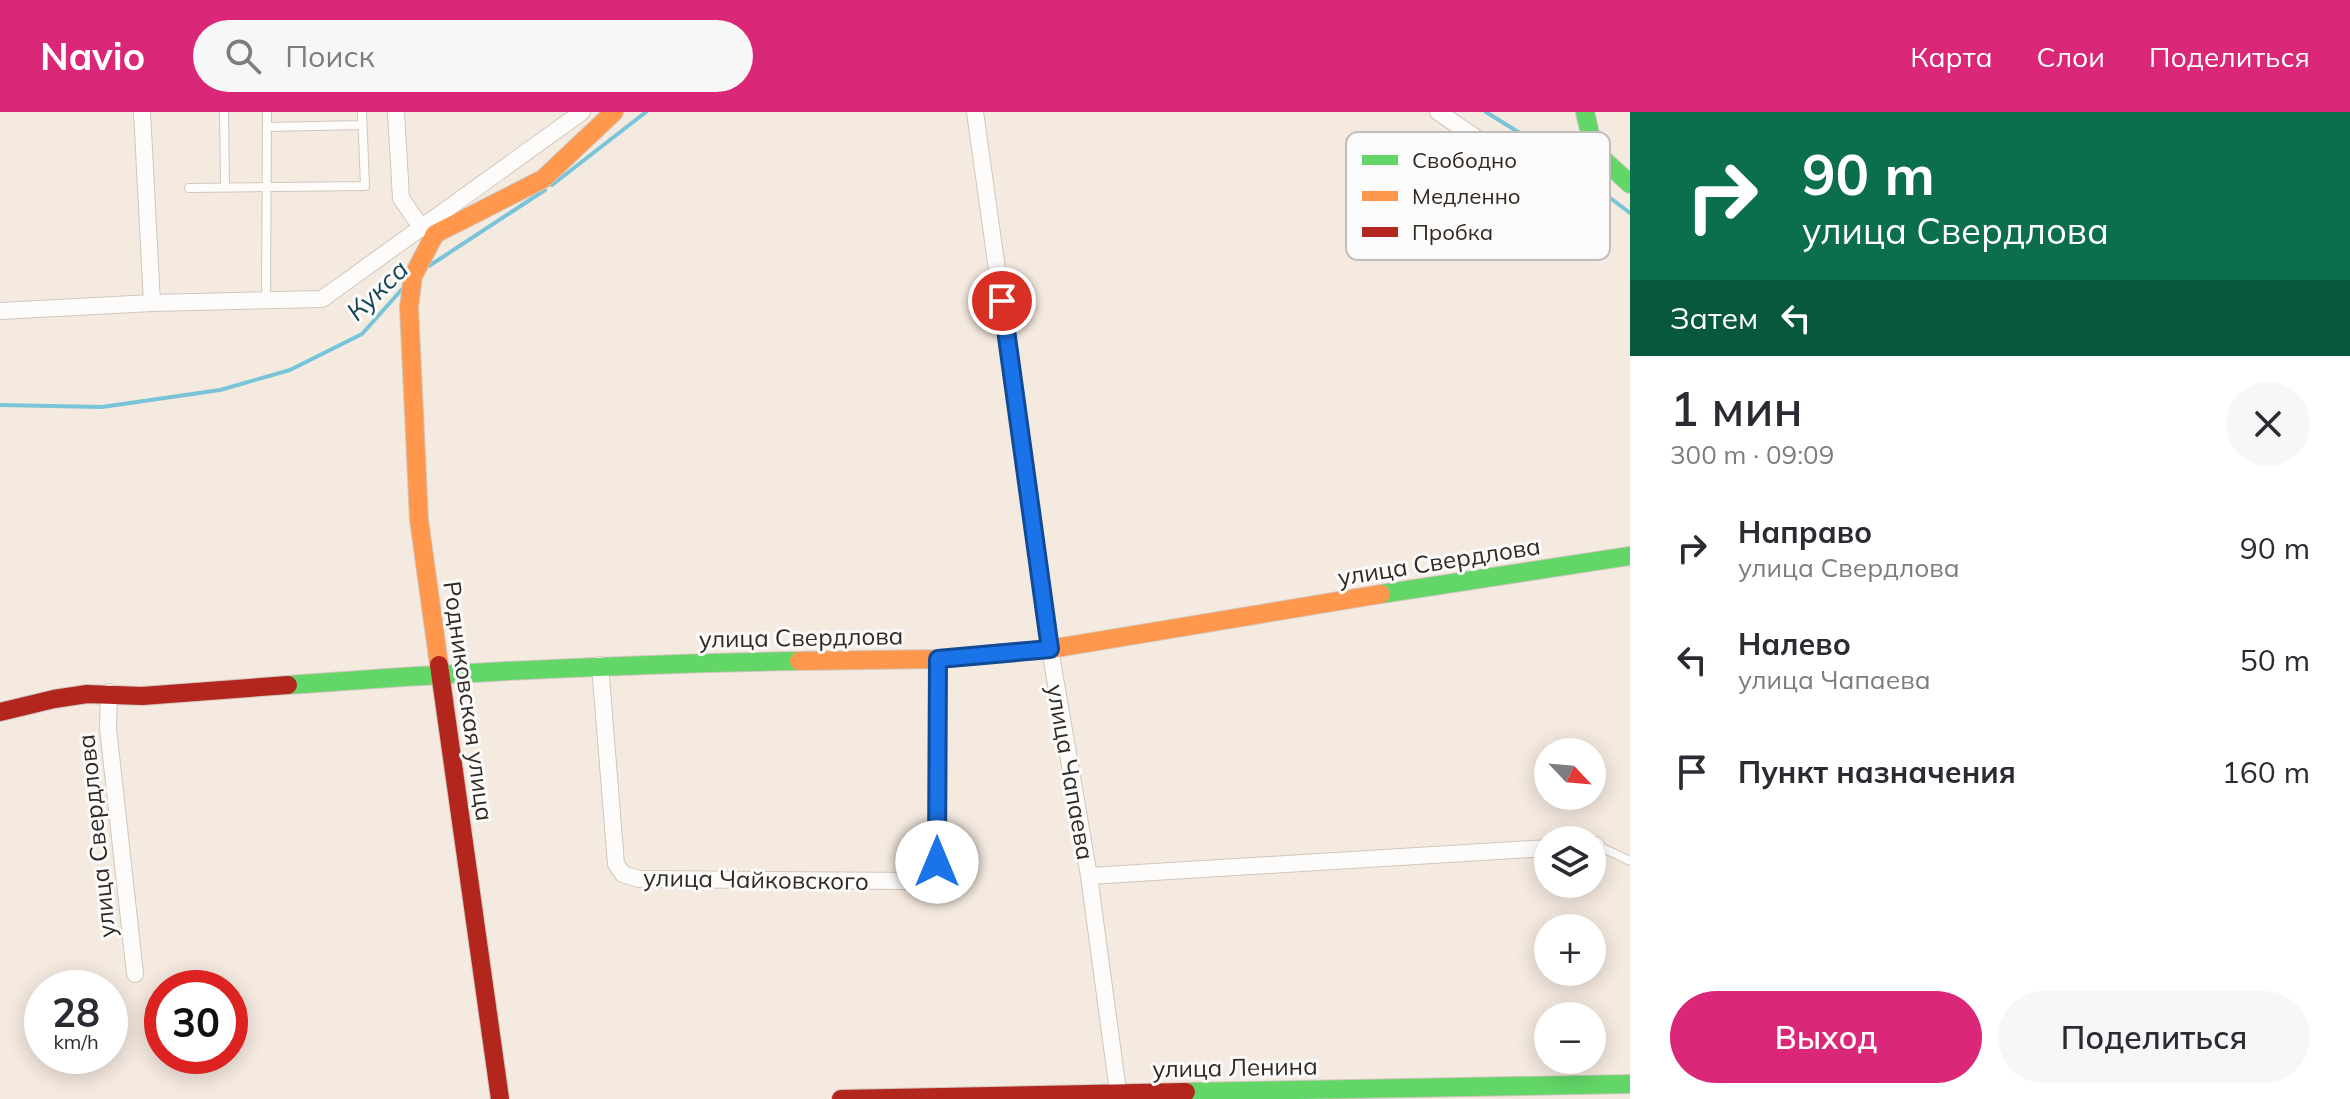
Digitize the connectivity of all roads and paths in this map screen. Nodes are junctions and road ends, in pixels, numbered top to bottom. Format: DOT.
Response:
graph roads {
  1 [pos="142,112"];
  2 [pos="224,112"];
  3 [pos="267,112"];
  4 [pos="362,112"];
  5 [pos="396,112"];
  6 [pos="582,112"];
  7 [pos="614,112"];
  8 [pos="975,112"];
  9 [pos="1438,112"];
  10 [pos="1585,112"];
  11 [pos="362,125"];
  12 [pos="267,127"];
  13 [pos="1467,132"];
  14 [pos="1590,132"];
  15 [pos="1610,166"];
  16 [pos="1630,184"];
  17 [pos="267,187"];
  18 [pos="189,188"];
  19 [pos="225,188"];
  20 [pos="427,230"];
  21 [pos="266,300"];
  22 [pos="152,303"];
  23 [pos="0,311"];
  24 [pos="1630,556"];
  25 [pos="1050,649"];
  26 [pos="938,659"];
  27 [pos="600,665"];
  28 [pos="441,673"];
  29 [pos="109,692"];
  30 [pos="0,712"];
  31 [pos="1534,849"];
  32 [pos="1606,850"];
  33 [pos="1630,861"];
  34 [pos="1089,876"];
  35 [pos="135,974"];
  36 [pos="1630,1084"];
  37 [pos="1399,1094"];
  38 [pos="1118,1096"];
  39 [pos="500,1099"];
  40 [pos="841,1099"];
  1 -- 22 [label="street"];
  2 -- 19 [label="lane"];
  3 -- 12 [label="lane"];
  4 -- 11 [label="lane"];
  5 -- 20 [label="street"];
  6 -- 20 [label="street"];
  7 -- 20 [label="street"];
  8 -- 25 [label="street, улица Чапаева"];
  9 -- 13 [label="street"];
  10 -- 14 [label="street"];
  11 -- 12 [label="lane"];
  11 -- 17 [label="lane"];
  12 -- 17 [label="lane"];
  15 -- 16 [label="street"];
  17 -- 19 [label="lane"];
  17 -- 21 [label="lane"];
  18 -- 19 [label="lane"];
  20 -- 21 [label="street"];
  20 -- 28 [label="street, Родниковская улица"];
  21 -- 22 [label="street"];
  22 -- 23 [label="street"];
  24 -- 25 [label="street, улица Свердлова"];
  25 -- 26 [label="street, улица Свердлова"];
  25 -- 34 [label="street, улица Чапаева"];
  26 -- 27 [label="street, улица Свердлова"];
  26 -- 27 [label="street, улица Чайковского"];
  27 -- 28 [label="street, улица Свердлова"];
  28 -- 29 [label="street, улица Свердлова"];
  28 -- 39 [label="street, Родниковская улица"];
  29 -- 30 [label="street, улица Свердлова"];
  29 -- 35 [label="street, улица Свердлова"];
  31 -- 34 [label="street"];
  32 -- 33 [label="lane"];
  34 -- 38 [label="street, улица Чапаева"];
  36 -- 37 [label="street, улица Ленина"];
  37 -- 38 [label="street, улица Ленина"];
  38 -- 40 [label="street, улица Ленина"];
}
